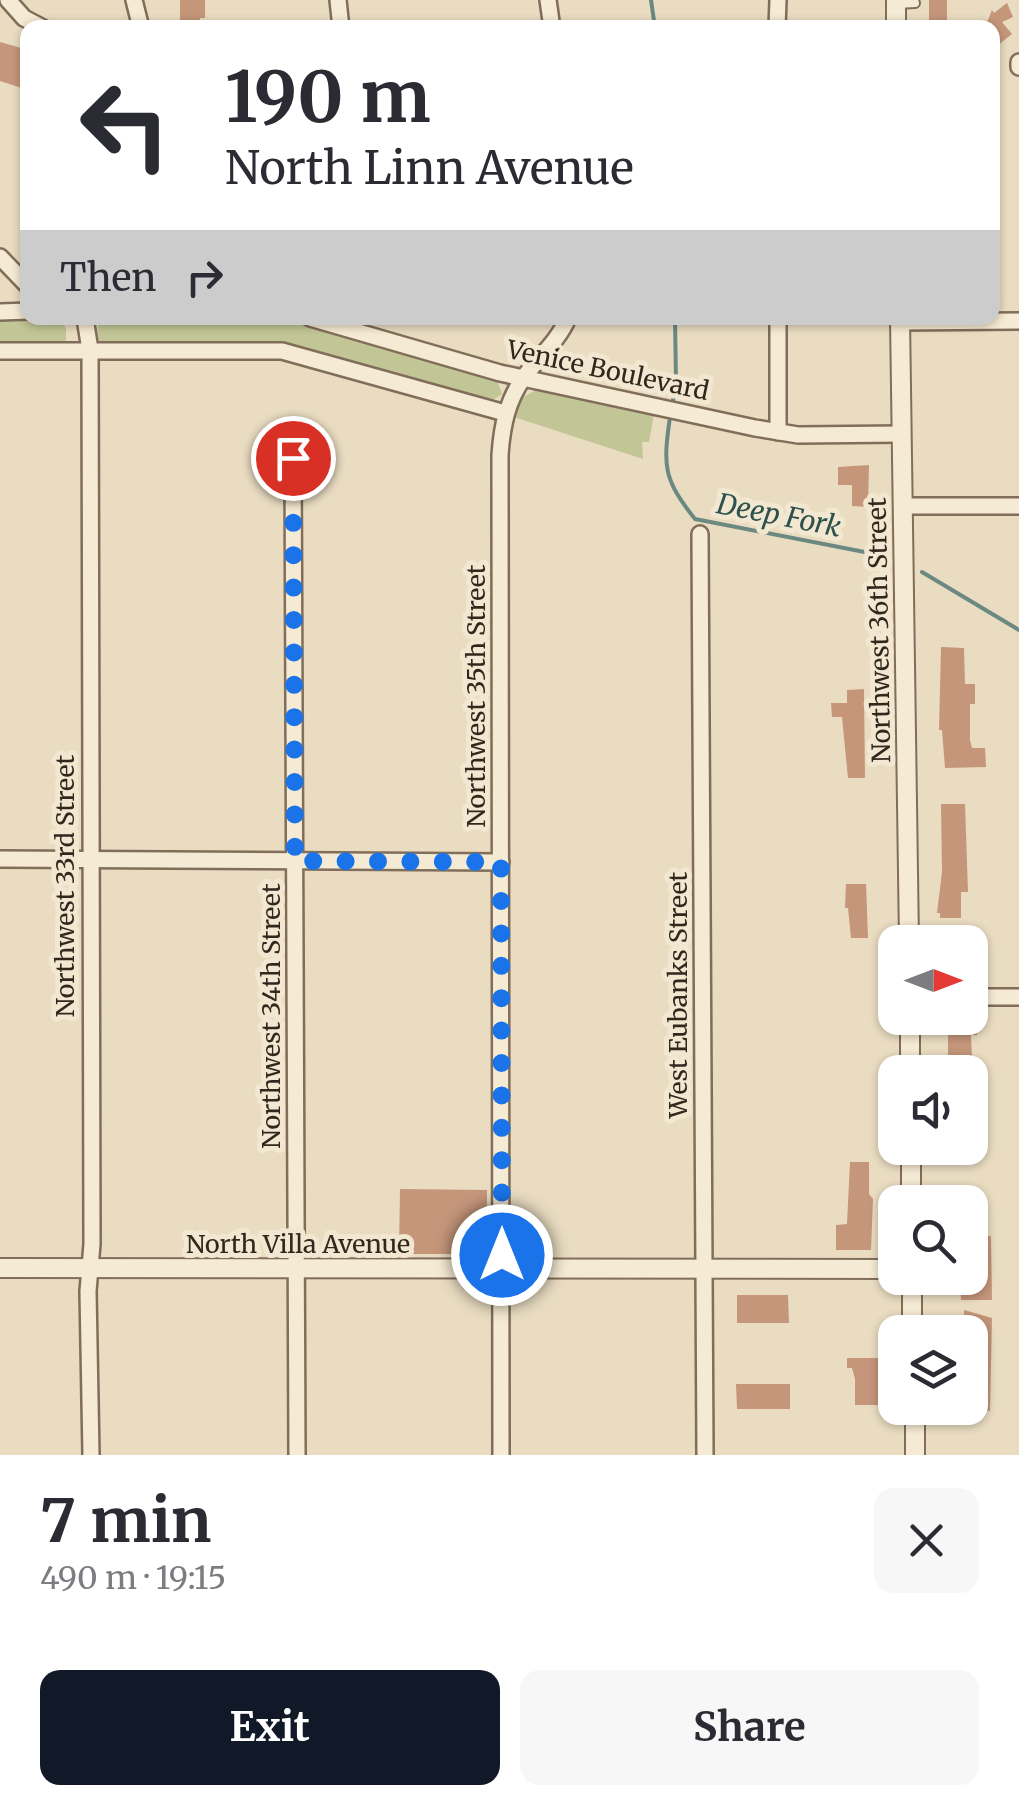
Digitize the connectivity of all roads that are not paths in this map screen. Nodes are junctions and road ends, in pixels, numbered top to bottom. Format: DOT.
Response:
graph roads {
  1 [pos="8,0"];
  2 [pos="896,2"];
  3 [pos="915,3"];
  4 [pos="28,20"];
  5 [pos="0,257"];
  6 [pos="20,278"];
  7 [pos="87,325"];
  8 [pos="362,325"];
  9 [pos="564,325"];
  10 [pos="778,325"];
  11 [pos="900,325"];
  12 [pos="90,350"];
  13 [pos="0,351"];
  14 [pos="523,378"];
  15 [pos="506,413"];
  16 [pos="778,432"];
  17 [pos="902,434"];
  18 [pos="293,458"];
  19 [pos="902,506"];
  20 [pos="1019,506"];
  21 [pos="700,534"];
  22 [pos="0,859"];
  23 [pos="90,859"];
  24 [pos="295,861"];
  25 [pos="501,862"];
  26 [pos="909,925"];
  27 [pos="988,997"];
  28 [pos="1019,997"];
  29 [pos="0,1268"];
  30 [pos="90,1268"];
  31 [pos="296,1269"];
  32 [pos="501,1269"];
  33 [pos="878,1269"];
  34 [pos="704,1270"];
  35 [pos="915,1425"];
  36 [pos="91,1455"];
  37 [pos="297,1455"];
  38 [pos="501,1455"];
  39 [pos="706,1455"];
  40 [pos="916,1455"];
  1 -- 4 [label="street"];
  2 -- 3 [label="lane"];
  5 -- 6 [label="street"];
  7 -- 12 [label="street, Northwest 33rd Street"];
  8 -- 14 [label="street, Venice Boulevard"];
  9 -- 14 [label="street, Northwest 35th Street"];
  10 -- 16 [label="street"];
  11 -- 17 [label="street, Northwest 36th Street"];
  12 -- 13 [label="street"];
  12 -- 15 [label="street"];
  12 -- 23 [label="street, Northwest 33rd Street"];
  14 -- 15 [label="street, Northwest 35th Street"];
  14 -- 16 [label="street, Venice Boulevard"];
  15 -- 25 [label="street, Northwest 35th Street"];
  16 -- 17 [label="street, Venice Boulevard"];
  17 -- 19 [label="street, Northwest 36th Street"];
  18 -- 24 [label="street, Northwest 34th Street"];
  19 -- 20 [label="street"];
  19 -- 26 [label="street, Northwest 36th Street"];
  21 -- 34 [label="street, West Eubanks Street"];
  22 -- 23 [label="street"];
  23 -- 24 [label="street"];
  23 -- 30 [label="street, Northwest 33rd Street"];
  24 -- 25 [label="street"];
  24 -- 31 [label="street, Northwest 34th Street"];
  25 -- 32 [label="street, Northwest 35th Street"];
  27 -- 28 [label="street"];
  29 -- 30 [label="street, North Villa Avenue"];
  30 -- 31 [label="street, North Villa Avenue"];
  30 -- 36 [label="street, Northwest 33rd Street"];
  31 -- 32 [label="street, North Villa Avenue"];
  31 -- 37 [label="street, Northwest 34th Street"];
  32 -- 34 [label="street, North Villa Avenue"];
  32 -- 38 [label="street, Northwest 35th Street"];
  33 -- 34 [label="street, North Villa Avenue"];
  34 -- 39 [label="street, West Eubanks Street"];
  35 -- 40 [label="street"];
}
